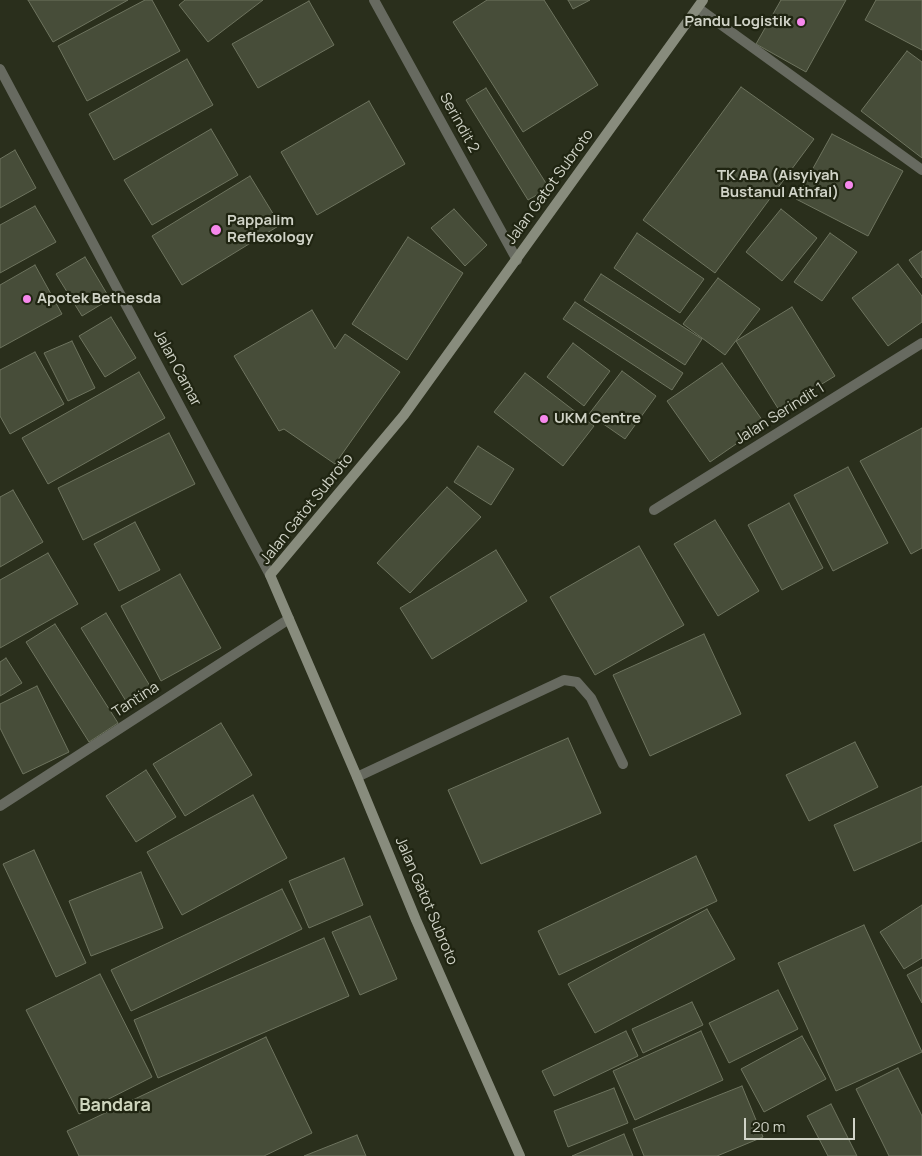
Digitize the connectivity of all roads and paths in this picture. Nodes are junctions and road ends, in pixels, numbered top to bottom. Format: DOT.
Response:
graph roads {
  1 [pos="374,0"];
  2 [pos="700,4"];
  3 [pos="0,69"];
  4 [pos="922,170"];
  5 [pos="516,260"];
  6 [pos="922,343"];
  7 [pos="654,510"];
  8 [pos="270,576"];
  9 [pos="289,619"];
  10 [pos="623,764"];
  11 [pos="357,777"];
  12 [pos="1,802"];
  13 [pos="520,1156"];
  1 -- 5 [label="street, Serindit 2"];
  2 -- 4 [label="street"];
  2 -- 5 [label="street, Jalan Gatot Subroto"];
  3 -- 8 [label="street, Jalan Camar"];
  5 -- 8 [label="street, Jalan Gatot Subroto"];
  6 -- 7 [label="street, Jalan Serindit 1"];
  8 -- 9 [label="street, Jalan Gatot Subroto"];
  9 -- 11 [label="street, Jalan Gatot Subroto"];
  9 -- 12 [label="street, Tantina"];
  10 -- 11 [label="street"];
  11 -- 13 [label="street, Jalan Gatot Subroto"];
}
